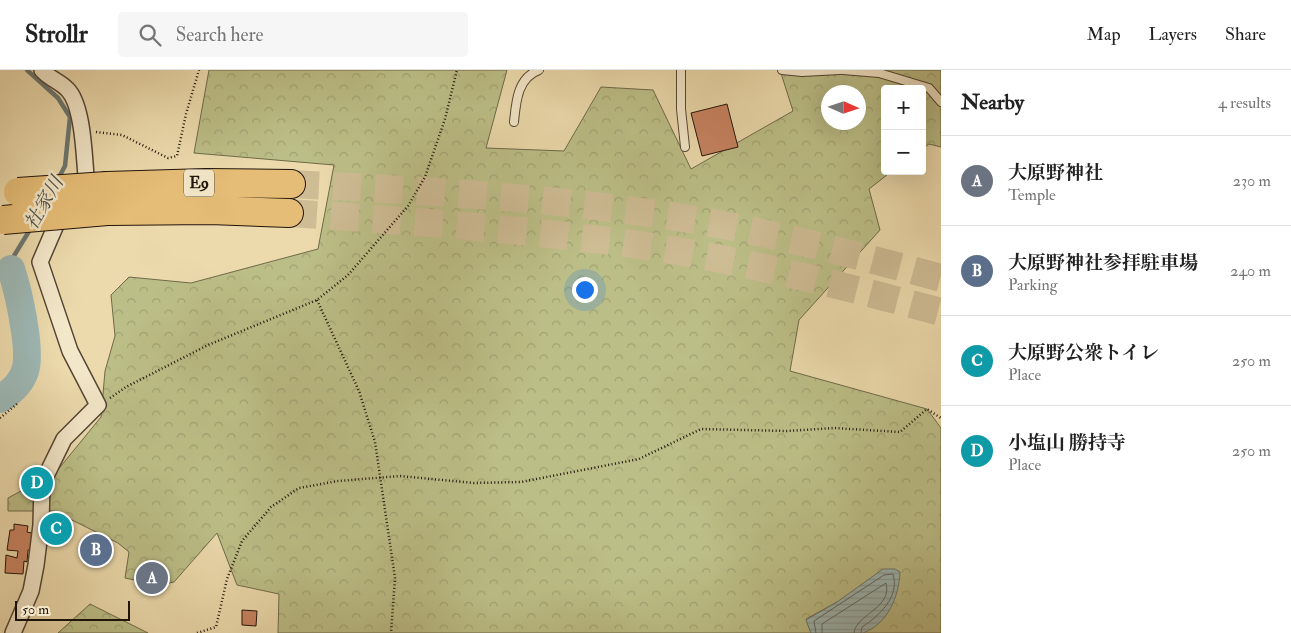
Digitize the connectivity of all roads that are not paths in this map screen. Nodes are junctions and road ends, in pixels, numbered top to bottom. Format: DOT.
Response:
graph roads {
  1 [pos="42,70"];
  2 [pos="539,70"];
  3 [pos="681,70"];
  4 [pos="842,70"];
  5 [pos="787,71"];
  6 [pos="941,102"];
  7 [pos="514,122"];
  8 [pos="684,147"];
  9 [pos="291,184"];
  10 [pos="107,198"];
  11 [pos="5,206"];
  12 [pos="289,213"];
  13 [pos="13,633"];
  1 -- 13 [label="street"];
  2 -- 7 [label="lane"];
  3 -- 8 [label="lane"];
  4 -- 5 [label="lane"];
  4 -- 6 [label="lane"];
  9 -- 10 [label="highway, E9"];
  10 -- 11 [label="highway, E9, bridge"];
  10 -- 12 [label="highway, E9"];
}
